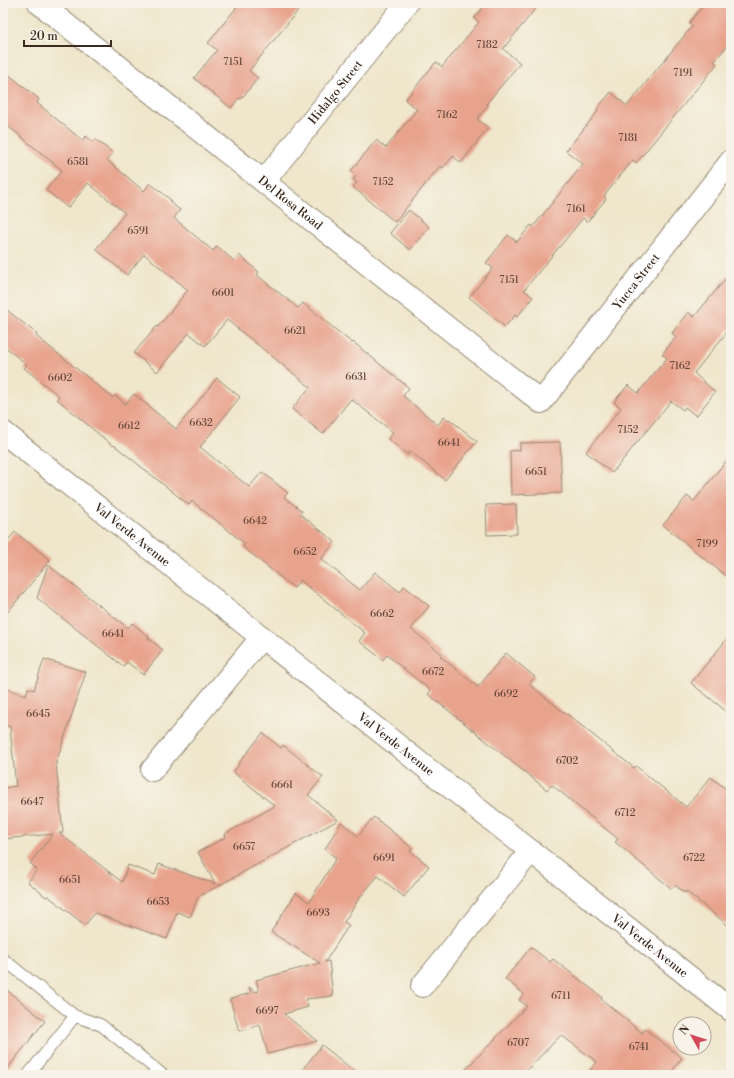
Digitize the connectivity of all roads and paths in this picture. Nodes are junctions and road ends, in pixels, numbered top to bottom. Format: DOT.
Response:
graph roads {
  1 [pos="39,3"];
  2 [pos="407,3"];
  3 [pos="731,161"];
  4 [pos="264,181"];
  5 [pos="541,402"];
  6 [pos="3,432"];
  7 [pos="262,638"];
  8 [pos="152,770"];
  9 [pos="531,851"];
  10 [pos="3,959"];
  11 [pos="422,986"];
  12 [pos="731,1010"];
  13 [pos="75,1016"];
  14 [pos="28,1075"];
  15 [pos="163,1075"];
  1 -- 4 [label="street, Del Rosa Road"];
  2 -- 4 [label="street, Hidalgo Street"];
  3 -- 5 [label="street, Yucca Street"];
  4 -- 5 [label="street, Del Rosa Road"];
  6 -- 7 [label="street, Val Verde Avenue"];
  7 -- 8 [label="street"];
  7 -- 9 [label="street, Val Verde Avenue"];
  9 -- 11 [label="street"];
  9 -- 12 [label="street, Val Verde Avenue"];
  10 -- 13 [label="lane"];
  13 -- 14 [label="lane"];
  13 -- 15 [label="lane"];
}
